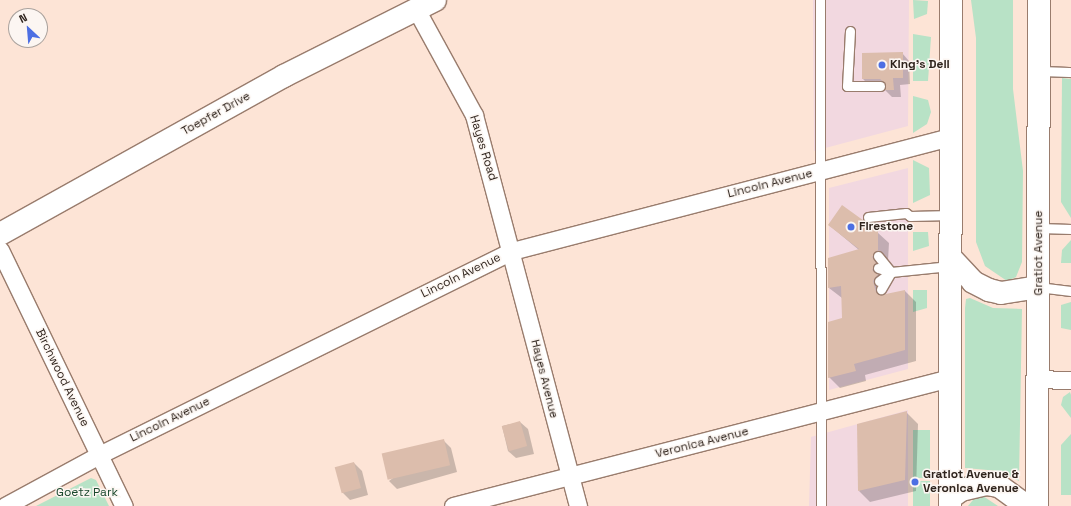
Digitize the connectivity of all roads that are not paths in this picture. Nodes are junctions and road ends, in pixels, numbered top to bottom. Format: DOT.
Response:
graph roads {
  1 [pos="820,0"];
  2 [pos="951,0"];
  3 [pos="1039,0"];
  4 [pos="425,5"];
  5 [pos="850,31"];
  6 [pos="1039,71"];
  7 [pos="1071,72"];
  8 [pos="880,86"];
  9 [pos="951,137"];
  10 [pos="821,171"];
  11 [pos="951,215"];
  12 [pos="868,217"];
  13 [pos="1039,228"];
  14 [pos="1071,228"];
  15 [pos="0,234"];
  16 [pos="0,250"];
  17 [pos="512,251"];
  18 [pos="878,256"];
  19 [pos="950,262"];
  20 [pos="878,268"];
  21 [pos="891,272"];
  22 [pos="880,285"];
  23 [pos="1038,288"];
  24 [pos="1071,291"];
  25 [pos="950,378"];
  26 [pos="1038,380"];
  27 [pos="1071,380"];
  28 [pos="820,413"];
  29 [pos="99,455"];
  30 [pos="569,477"];
  31 [pos="950,502"];
  32 [pos="5,506"];
  33 [pos="124,506"];
  34 [pos="453,506"];
  35 [pos="578,506"];
  36 [pos="821,506"];
  37 [pos="1027,506"];
  38 [pos="1038,506"];
  1 -- 10 [label="lane"];
  2 -- 9 [label="main road"];
  3 -- 6 [label="main road, Gratiot Avenue"];
  4 -- 15 [label="main road, Toepfer Drive"];
  4 -- 17 [label="street, Hayes Road"];
  5 -- 8 [label="lane"];
  6 -- 7 [label="lane"];
  6 -- 13 [label="main road, Gratiot Avenue"];
  9 -- 10 [label="street, Lincoln Avenue"];
  9 -- 11 [label="main road"];
  10 -- 17 [label="street, Lincoln Avenue"];
  10 -- 28 [label="lane"];
  11 -- 12 [label="lane"];
  11 -- 19 [label="main road"];
  13 -- 14 [label="lane"];
  13 -- 23 [label="main road, Gratiot Avenue"];
  16 -- 29 [label="street, Birchwood Avenue"];
  17 -- 29 [label="street, Lincoln Avenue"];
  17 -- 30 [label="street, Hayes Avenue"];
  18 -- 21 [label="lane"];
  19 -- 21 [label="lane"];
  19 -- 23 [label="main road"];
  19 -- 25 [label="main road"];
  20 -- 21 [label="lane"];
  21 -- 22 [label="lane"];
  23 -- 24 [label="lane"];
  23 -- 26 [label="main road, Gratiot Avenue"];
  25 -- 28 [label="street, Veronica Avenue"];
  25 -- 31 [label="main road"];
  26 -- 27 [label="street"];
  26 -- 38 [label="main road, Gratiot Avenue"];
  28 -- 30 [label="street, Veronica Avenue"];
  28 -- 36 [label="lane"];
  29 -- 32 [label="street, Lincoln Avenue"];
  29 -- 33 [label="street, Birchwood Avenue"];
  30 -- 34 [label="street, Veronica Avenue"];
  30 -- 35 [label="street, Hayes Avenue"];
  31 -- 37 [label="main road"];
}
